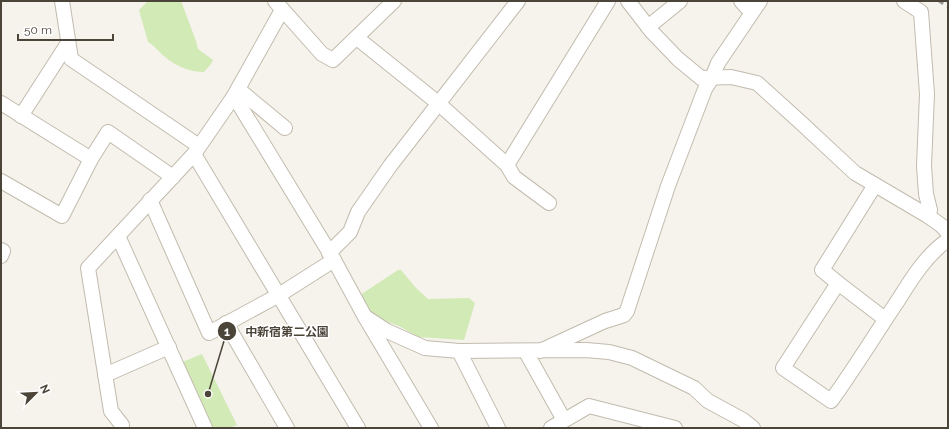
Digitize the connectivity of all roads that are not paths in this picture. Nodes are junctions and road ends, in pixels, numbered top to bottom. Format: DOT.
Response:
graph roads {
  1 [pos="62,1"];
  2 [pos="394,1"];
  3 [pos="518,1"];
  4 [pos="608,1"];
  5 [pos="628,1"];
  6 [pos="680,1"];
  7 [pos="741,1"];
  8 [pos="760,1"];
  9 [pos="904,1"];
  10 [pos="278,5"];
  11 [pos="751,12"];
  12 [pos="648,27"];
  13 [pos="357,38"];
  14 [pos="68,43"];
  15 [pos="712,78"];
  16 [pos="236,92"];
  17 [pos="1,103"];
  18 [pos="438,103"];
  19 [pos="21,116"];
  20 [pos="285,128"];
  21 [pos="197,150"];
  22 [pos="91,159"];
  23 [pos="507,166"];
  24 [pos="173,177"];
  25 [pos="1,181"];
  26 [pos="875,185"];
  27 [pos="150,200"];
  28 [pos="548,203"];
  29 [pos="928,216"];
  30 [pos="948,233"];
  31 [pos="118,236"];
  32 [pos="948,240"];
  33 [pos="1,250"];
  34 [pos="1,256"];
  35 [pos="332,256"];
  36 [pos="838,283"];
  37 [pos="279,295"];
  38 [pos="365,317"];
  39 [pos="885,319"];
  40 [pos="226,324"];
  41 [pos="168,347"];
  42 [pos="459,351"];
  43 [pos="533,351"];
  44 [pos="105,375"];
  45 [pos="564,420"];
  46 [pos="652,425"];
  47 [pos="122,428"];
  48 [pos="205,428"];
  49 [pos="287,428"];
  50 [pos="358,428"];
  51 [pos="431,428"];
  52 [pos="498,428"];
  53 [pos="551,428"];
  54 [pos="675,428"];
  55 [pos="753,428"];
  1 -- 14 [label="street"];
  2 -- 13 [label="street"];
  3 -- 18 [label="street"];
  4 -- 23 [label="street"];
  5 -- 12 [label="street"];
  6 -- 12 [label="street"];
  7 -- 11 [label="street"];
  8 -- 11 [label="street"];
  9 -- 29 [label="street"];
  10 -- 13 [label="street"];
  10 -- 16 [label="street"];
  11 -- 15 [label="street"];
  12 -- 15 [label="street"];
  13 -- 18 [label="street"];
  14 -- 19 [label="street"];
  14 -- 21 [label="street"];
  15 -- 26 [label="street"];
  15 -- 43 [label="street"];
  16 -- 20 [label="street"];
  16 -- 21 [label="street"];
  16 -- 35 [label="street"];
  17 -- 19 [label="street"];
  18 -- 23 [label="street"];
  18 -- 35 [label="street"];
  19 -- 22 [label="street"];
  21 -- 24 [label="street"];
  21 -- 37 [label="street"];
  22 -- 24 [label="street"];
  22 -- 25 [label="street"];
  23 -- 28 [label="street"];
  24 -- 27 [label="street"];
  26 -- 29 [label="street"];
  26 -- 36 [label="street"];
  27 -- 31 [label="street"];
  27 -- 40 [label="street"];
  29 -- 30 [label="street"];
  31 -- 41 [label="street"];
  31 -- 44 [label="street"];
  32 -- 39 [label="street"];
  33 -- 34 [label="street"];
  35 -- 37 [label="street"];
  35 -- 38 [label="street"];
  36 -- 39 [label="street"];
  36 -- 39 [label="street"];
  37 -- 40 [label="street"];
  37 -- 50 [label="street"];
  38 -- 42 [label="street"];
  38 -- 51 [label="street"];
  40 -- 49 [label="street"];
  41 -- 44 [label="street"];
  41 -- 48 [label="street"];
  42 -- 43 [label="street"];
  42 -- 52 [label="street"];
  43 -- 45 [label="street"];
  43 -- 55 [label="street"];
  44 -- 47 [label="street"];
  45 -- 46 [label="street"];
  45 -- 53 [label="street"];
  46 -- 54 [label="street"];
}
